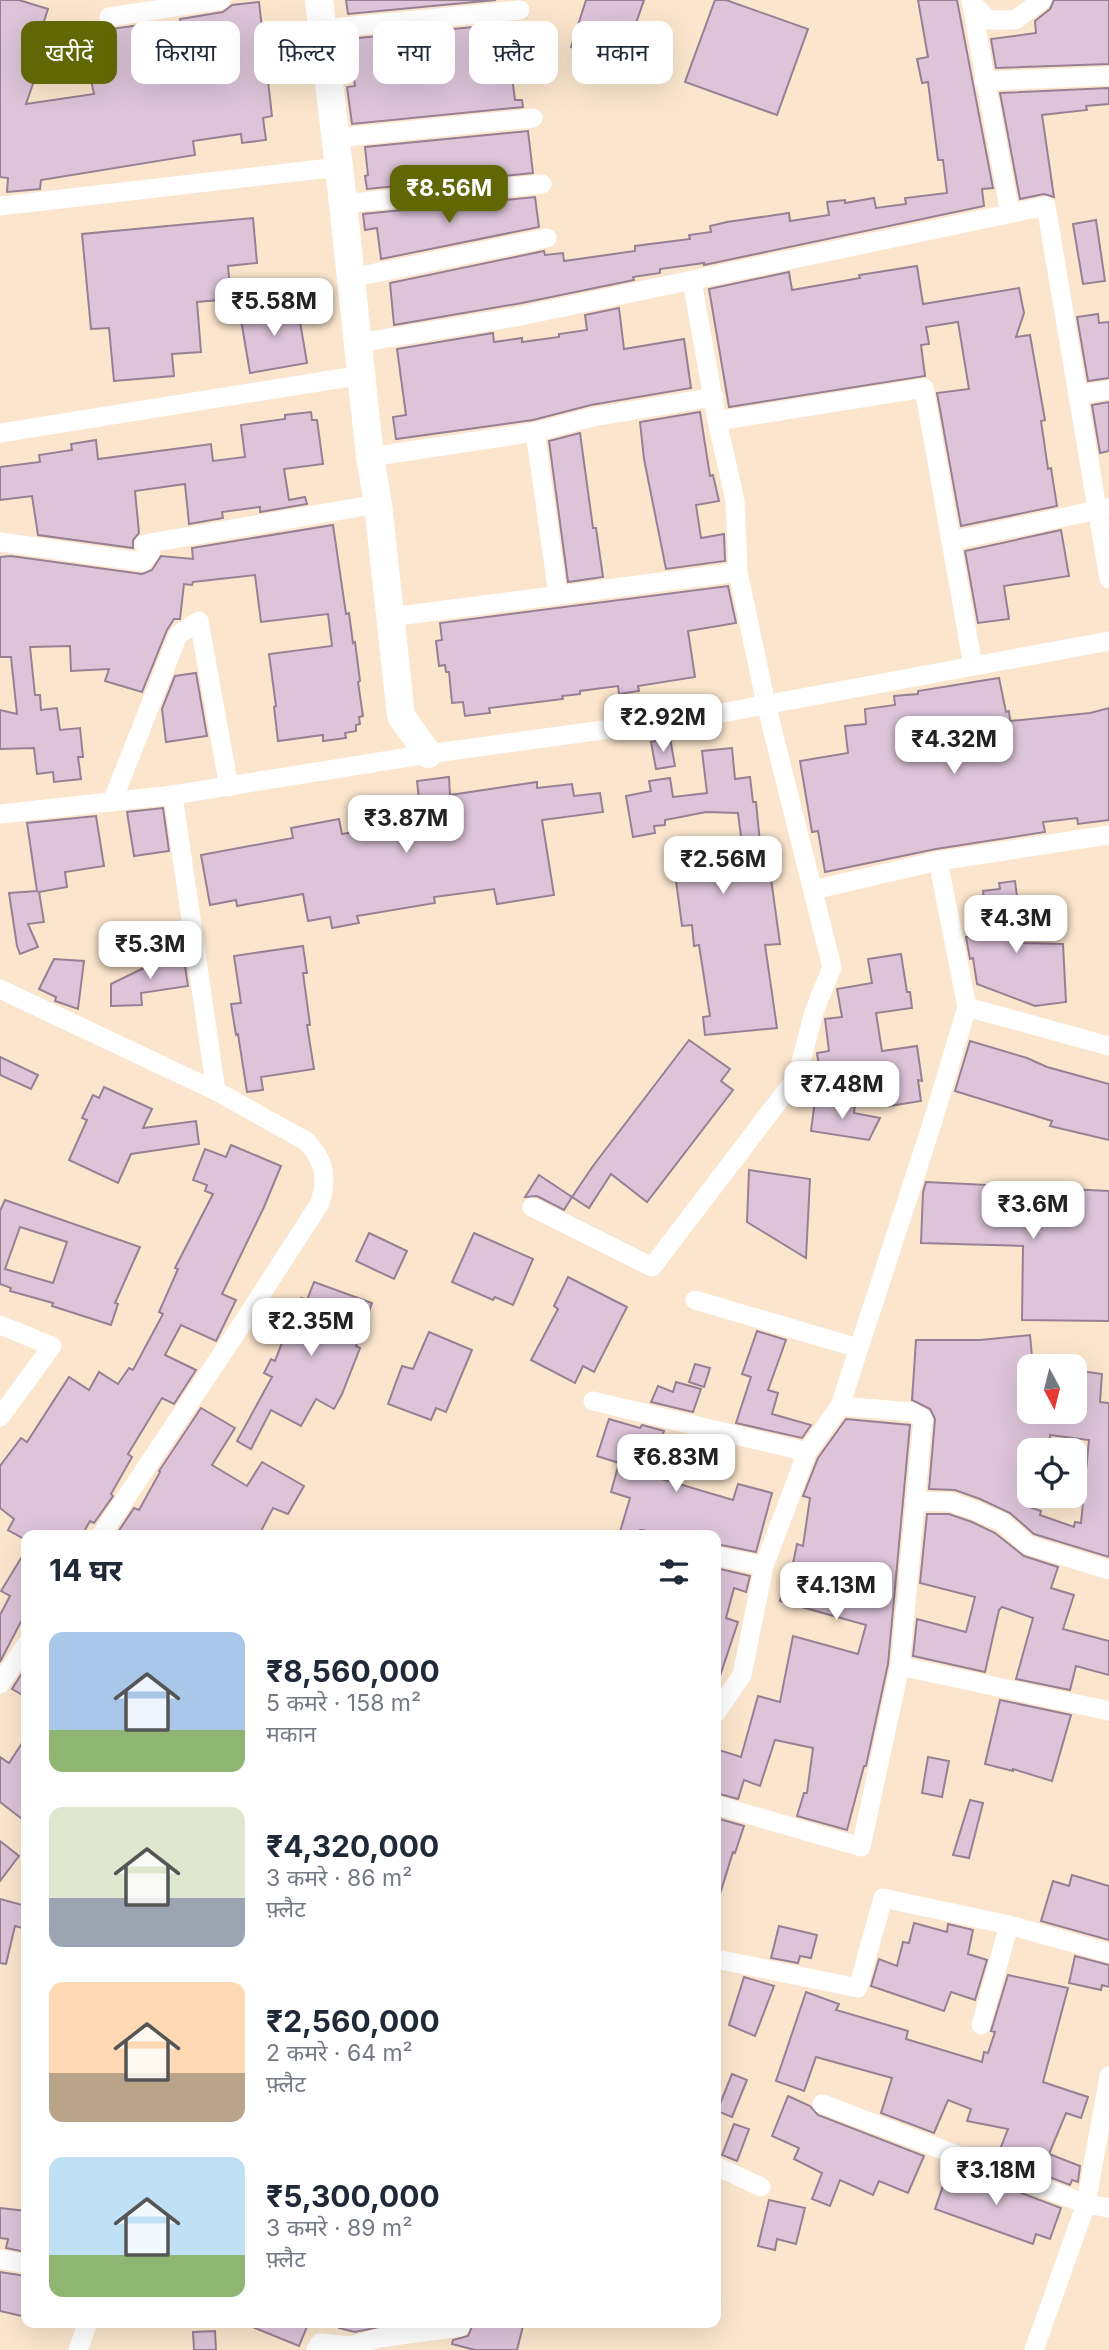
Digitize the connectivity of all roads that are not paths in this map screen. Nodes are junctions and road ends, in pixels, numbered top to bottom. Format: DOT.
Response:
graph roads {
  1 [pos="221,0"];
  2 [pos="319,0"];
  3 [pos="1042,0"];
  4 [pos="971,1"];
  5 [pos="520,10"];
  6 [pos="109,17"];
  7 [pos="321,21"];
  8 [pos="359,25"];
  9 [pos="1109,76"];
  10 [pos="985,81"];
  11 [pos="329,84"];
  12 [pos="533,118"];
  13 [pos="335,138"];
  14 [pos="339,167"];
  15 [pos="542,184"];
  16 [pos="342,204"];
  17 [pos="0,206"];
  18 [pos="1010,213"];
  19 [pos="547,238"];
  20 [pos="351,278"];
  21 [pos="692,281"];
  22 [pos="358,343"];
  23 [pos="362,374"];
  24 [pos="1109,390"];
  25 [pos="1078,395"];
  26 [pos="714,397"];
  27 [pos="717,421"];
  28 [pos="535,432"];
  29 [pos="0,433"];
  30 [pos="370,457"];
  31 [pos="378,503"];
  32 [pos="1103,509"];
  33 [pos="951,541"];
  34 [pos="0,542"];
  35 [pos="738,572"];
  36 [pos="1109,579"];
  37 [pos="558,595"];
  38 [pos="390,617"];
  39 [pos="1109,640"];
  40 [pos="973,666"];
  41 [pos="766,704"];
  42 [pos="428,754"];
  43 [pos="229,787"];
  44 [pos="173,795"];
  45 [pos="113,802"];
  46 [pos="0,814"];
  47 [pos="1109,835"];
  48 [pos="938,861"];
  49 [pos="813,890"];
  50 [pos="0,989"];
  51 [pos="967,1007"];
  52 [pos="1109,1046"];
  53 [pos="216,1091"];
  54 [pos="532,1207"];
  55 [pos="695,1300"];
  56 [pos="0,1325"];
  57 [pos="858,1348"];
  58 [pos="593,1401"];
  59 [pos="840,1406"];
  60 [pos="0,1417"];
  61 [pos="807,1452"];
  62 [pos="915,1501"];
  63 [pos="104,1530"];
  64 [pos="721,1557"];
  65 [pos="764,1566"];
  66 [pos="1109,1570"];
  67 [pos="21,1652"];
  68 [pos="900,1666"];
  69 [pos="0,1684"];
  70 [pos="721,1706"];
  71 [pos="1109,1711"];
  72 [pos="721,1806"];
  73 [pos="1009,1925"];
  74 [pos="1109,1953"];
  75 [pos="721,1960"];
  76 [pos="981,2025"];
  77 [pos="1108,2081"];
  78 [pos="822,2104"];
  79 [pos="721,2168"];
  80 [pos="761,2187"];
  81 [pos="1086,2204"];
  82 [pos="1109,2208"];
  83 [pos="0,2259"];
  84 [pos="21,2263"];
  85 [pos="86,2328"];
  86 [pos="446,2328"];
  87 [pos="78,2350"];
  88 [pos="316,2350"];
  89 [pos="1034,2350"];
  1 -- 6 [label="street"];
  2 -- 7 [label="street"];
  3 -- 4 [label="street"];
  4 -- 10 [label="street"];
  5 -- 8 [label="street"];
  9 -- 10 [label="street"];
  10 -- 18 [label="street"];
  11 -- 13 [label="street"];
  12 -- 13 [label="street"];
  13 -- 14 [label="street"];
  14 -- 16 [label="street"];
  14 -- 17 [label="street"];
  15 -- 16 [label="street"];
  16 -- 20 [label="street"];
  18 -- 21 [label="street"];
  18 -- 25 [label="street"];
  19 -- 20 [label="street"];
  20 -- 22 [label="street"];
  21 -- 22 [label="street"];
  21 -- 26 [label="street"];
  22 -- 23 [label="street"];
  23 -- 29 [label="street"];
  23 -- 30 [label="street"];
  24 -- 25 [label="street"];
  25 -- 32 [label="street"];
  26 -- 27 [label="street"];
  26 -- 28 [label="street"];
  27 -- 33 [label="street"];
  27 -- 35 [label="street"];
  28 -- 30 [label="street"];
  28 -- 37 [label="street"];
  30 -- 31 [label="street"];
  31 -- 34 [label="street"];
  31 -- 38 [label="street"];
  32 -- 33 [label="street"];
  32 -- 36 [label="street"];
  33 -- 40 [label="street"];
  35 -- 37 [label="street"];
  35 -- 41 [label="street"];
  37 -- 38 [label="street"];
  38 -- 42 [label="street"];
  39 -- 40 [label="street"];
  40 -- 41 [label="street"];
  41 -- 42 [label="street"];
  41 -- 49 [label="street"];
  42 -- 43 [label="street"];
  43 -- 44 [label="street"];
  43 -- 45 [label="street"];
  44 -- 45 [label="street"];
  44 -- 53 [label="street"];
  45 -- 46 [label="street"];
  47 -- 48 [label="street"];
  48 -- 49 [label="street"];
  48 -- 51 [label="street"];
  49 -- 54 [label="street"];
  50 -- 53 [label="street"];
  51 -- 52 [label="street"];
  51 -- 57 [label="street"];
  53 -- 63 [label="street"];
  55 -- 57 [label="street"];
  56 -- 60 [label="street"];
  57 -- 59 [label="street"];
  58 -- 61 [label="street"];
  59 -- 61 [label="street"];
  59 -- 62 [label="street"];
  61 -- 65 [label="street"];
  62 -- 66 [label="street"];
  62 -- 68 [label="street"];
  64 -- 65 [label="street"];
  65 -- 70 [label="street"];
  67 -- 69 [label="street"];
  68 -- 71 [label="street"];
  68 -- 72 [label="street"];
  73 -- 74 [label="street"];
  73 -- 75 [label="street"];
  73 -- 76 [label="street"];
  77 -- 81 [label="street"];
  78 -- 81 [label="street"];
  79 -- 80 [label="street"];
  81 -- 82 [label="street"];
  81 -- 89 [label="street"];
  83 -- 84 [label="street"];
  85 -- 87 [label="street"];
  86 -- 88 [label="street"];
}
